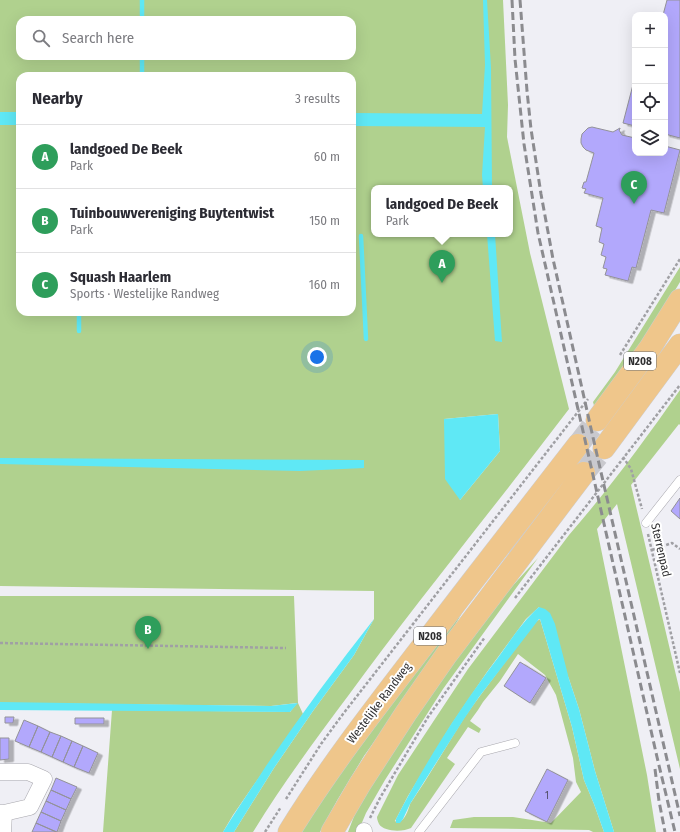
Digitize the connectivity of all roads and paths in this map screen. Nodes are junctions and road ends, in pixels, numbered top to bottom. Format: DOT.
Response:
graph roads {
  1 [pos="680,259"];
  2 [pos="680,300"];
  3 [pos="680,345"];
  4 [pos="620,356"];
  5 [pos="680,385"];
  6 [pos="589,398"];
  7 [pos="597,420"];
  8 [pos="578,445"];
  9 [pos="604,448"];
  10 [pos="623,457"];
  11 [pos="584,473"];
  12 [pos="680,480"];
  13 [pos="646,523"];
  14 [pos="680,549"];
  15 [pos="652,550"];
  16 [pos="510,603"];
  17 [pos="487,634"];
  18 [pos="0,643"];
  19 [pos="286,648"];
  20 [pos="680,673"];
  21 [pos="515,743"];
  22 [pos="0,772"];
  23 [pos="285,801"];
  24 [pos="281,807"];
  25 [pos="2,813"];
  26 [pos="3,832"];
  27 [pos="265,832"];
  28 [pos="289,832"];
  29 [pos="332,832"];
  30 [pos="365,832"];
  31 [pos="419,832"];
  1 -- 4 [label="path"];
  2 -- 7 [label="main road, N208"];
  3 -- 9 [label="main road, N208"];
  5 -- 10 [label="path"];
  6 -- 23 [label="path"];
  8 -- 28 [label="main road, Westelijke Randweg / N208"];
  10 -- 13 [label="path, Sterrenpad"];
  10 -- 16 [label="path"];
  11 -- 29 [label="main road, N208"];
  12 -- 13 [label="lane"];
  13 -- 15 [label="path, Sterrenpad"];
  14 -- 15 [label="path"];
  15 -- 20 [label="path, Sterrenpad"];
  17 -- 30 [label="path"];
  18 -- 19 [label="path"];
  21 -- 31 [label="lane"];
  22 -- 25 [label="street"];
  24 -- 27 [label="path"];
  25 -- 26 [label="street"];
}
